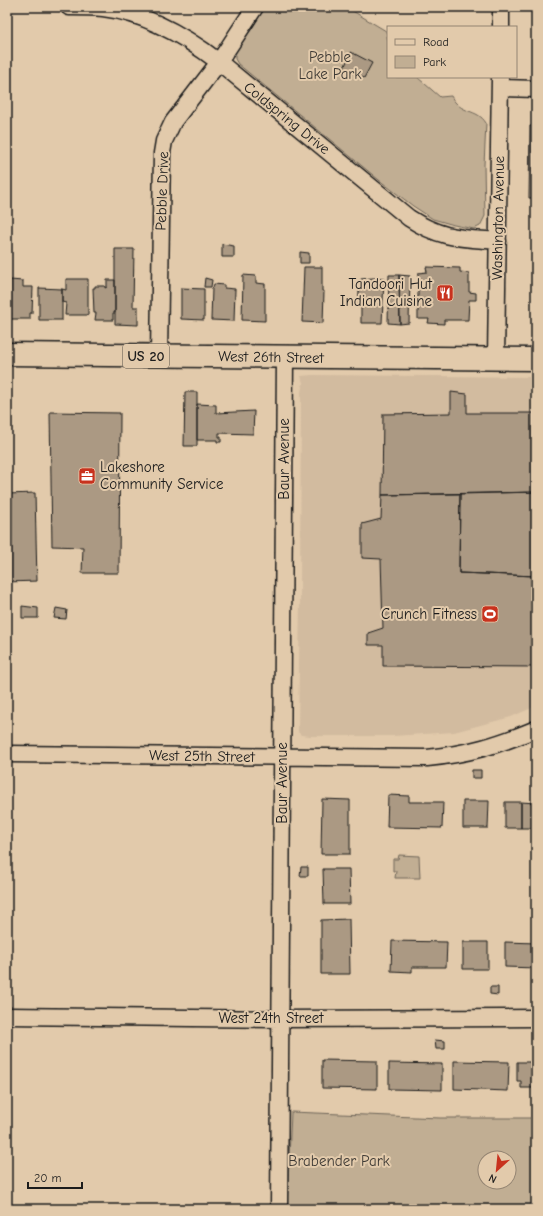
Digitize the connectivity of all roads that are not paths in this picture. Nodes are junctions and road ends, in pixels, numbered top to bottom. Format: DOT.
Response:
graph roads {
  1 [pos="69,7"];
  2 [pos="255,7"];
  3 [pos="501,7"];
  4 [pos="501,26"];
  5 [pos="219,62"];
  6 [pos="500,83"];
  7 [pos="536,89"];
  8 [pos="498,241"];
  9 [pos="7,354"];
  10 [pos="159,355"];
  11 [pos="285,357"];
  12 [pos="496,359"];
  13 [pos="536,359"];
  14 [pos="536,729"];
  15 [pos="7,754"];
  16 [pos="282,757"];
  17 [pos="7,1016"];
  18 [pos="536,1018"];
  19 [pos="280,1019"];
  20 [pos="279,1209"];
  1 -- 5 [label="street, Coldspring Drive"];
  2 -- 5 [label="street, Pebble Drive"];
  3 -- 4 [label="street"];
  5 -- 8 [label="street, Coldspring Drive"];
  5 -- 10 [label="street, Pebble Drive"];
  6 -- 7 [label="street"];
  6 -- 8 [label="street, Washington Avenue"];
  8 -- 12 [label="street, Washington Avenue"];
  9 -- 10 [label="main road, West 26th Street / US 20"];
  10 -- 11 [label="main road, West 26th Street / US 20"];
  11 -- 12 [label="main road, West 26th Street / US 20"];
  11 -- 16 [label="street, Baur Avenue"];
  12 -- 13 [label="main road, West 26th Street / US 20"];
  14 -- 16 [label="street, West 25th Street"];
  15 -- 16 [label="street, West 25th Street"];
  16 -- 19 [label="street, Baur Avenue"];
  17 -- 19 [label="street, West 24th Street"];
  18 -- 19 [label="street, West 24th Street"];
  19 -- 20 [label="street, Baur Avenue"];
}
